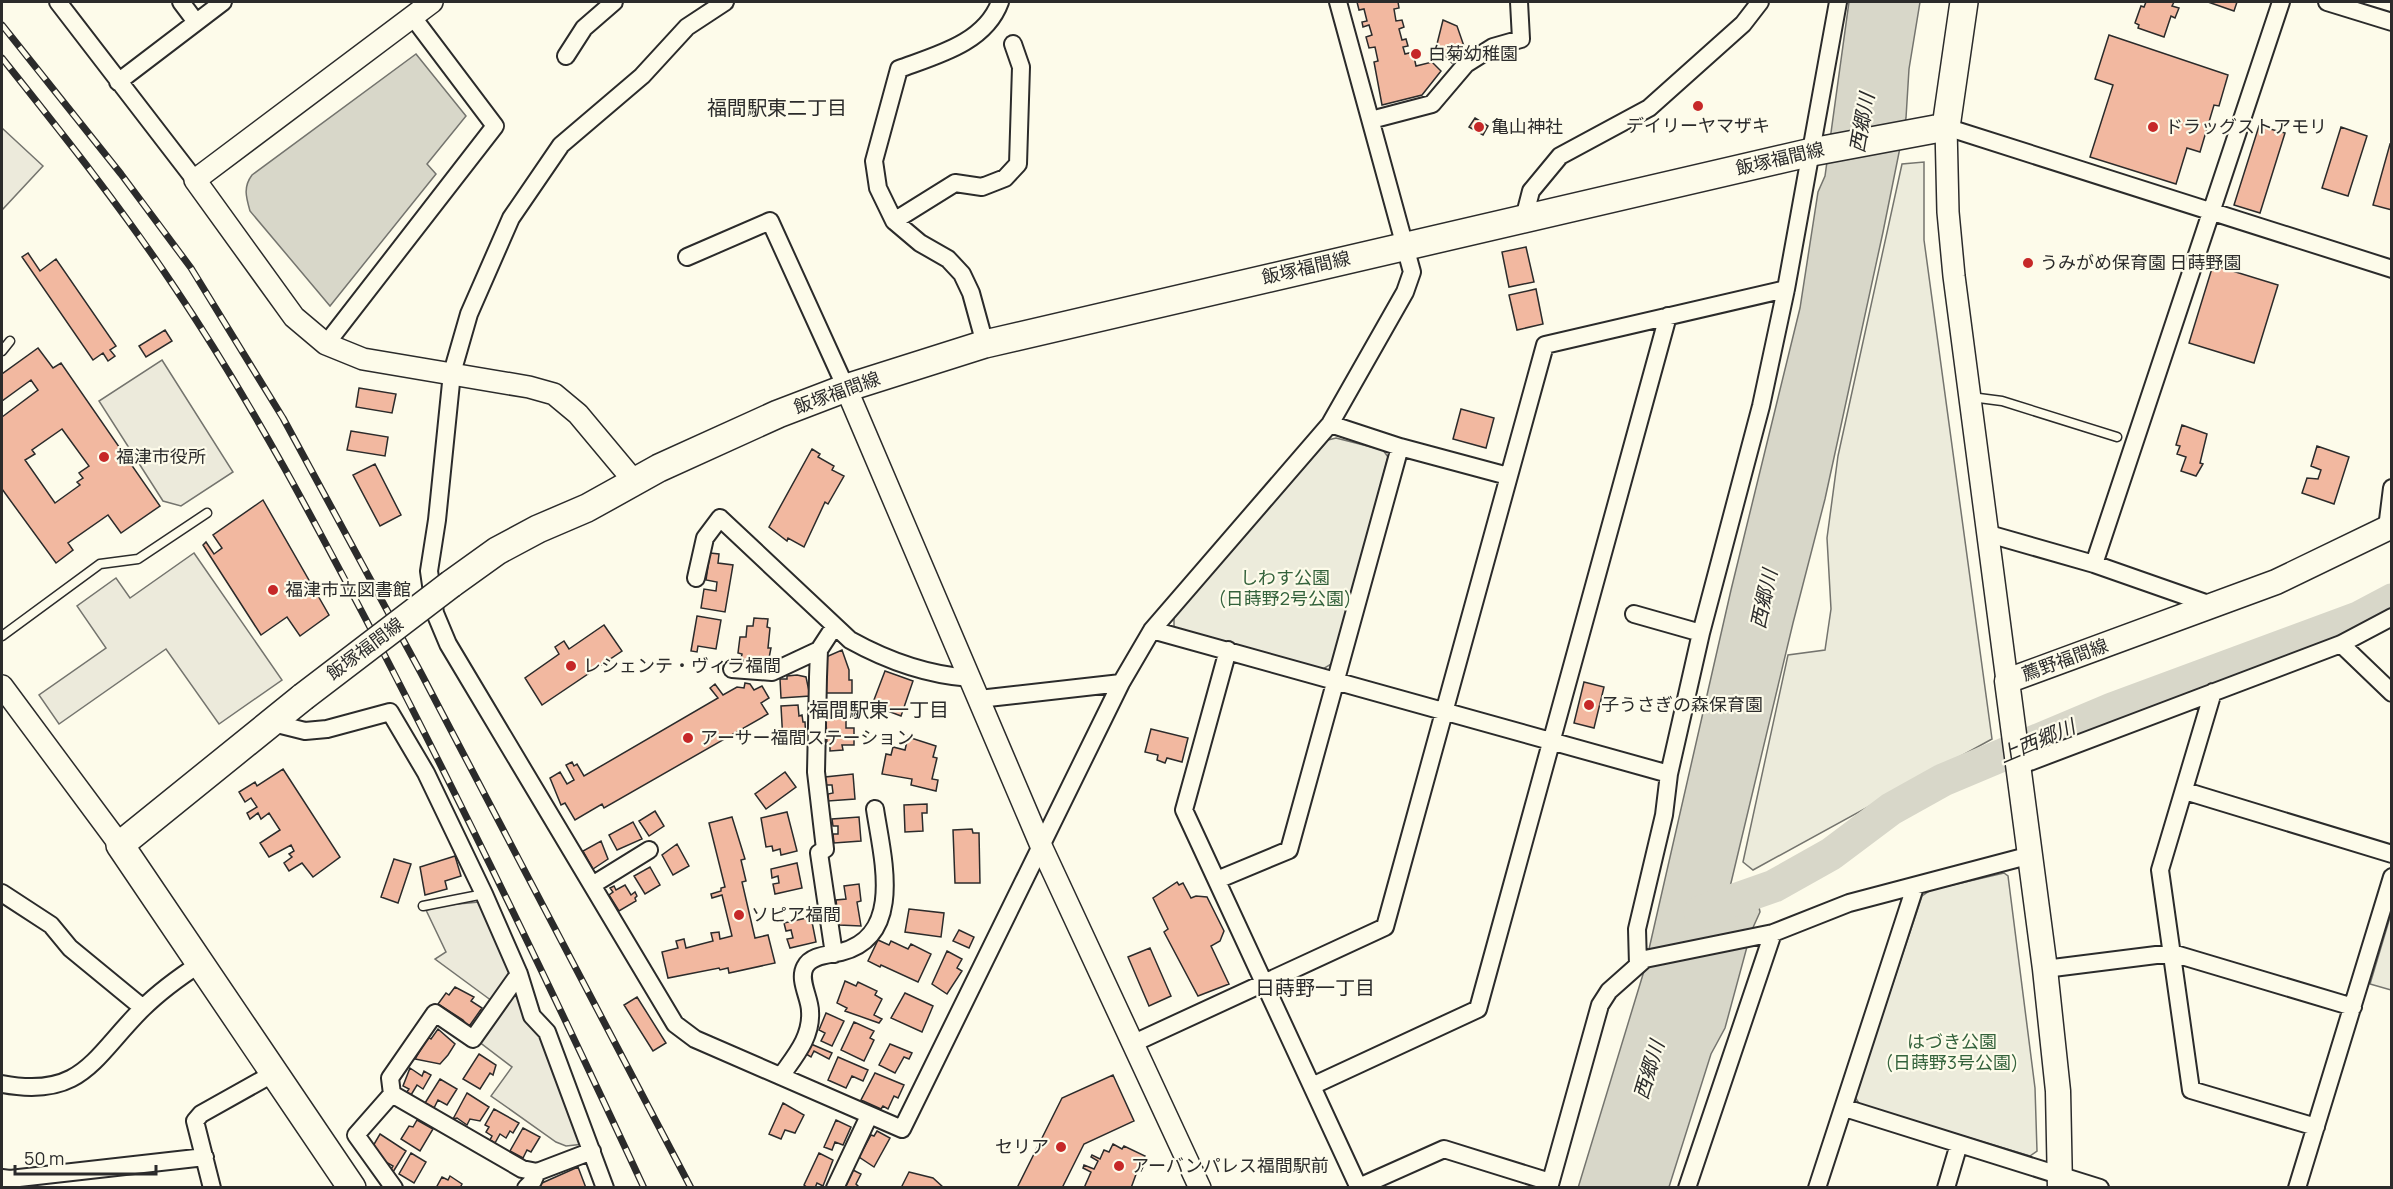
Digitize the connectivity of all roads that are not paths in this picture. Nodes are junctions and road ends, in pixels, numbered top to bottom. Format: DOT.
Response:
graph roads {
  1 [pos="58,2"];
  2 [pos="181,2"];
  3 [pos="223,2"];
  4 [pos="614,2"];
  5 [pos="725,2"];
  6 [pos="1000,2"];
  7 [pos="1338,2"];
  8 [pos="1519,2"];
  9 [pos="1760,2"];
  10 [pos="1838,2"];
  11 [pos="1964,2"];
  12 [pos="2281,2"];
  13 [pos="2327,2"];
  14 [pos="424,6"];
  15 [pos="196,22"];
  16 [pos="2391,22"];
  17 [pos="1013,44"];
  18 [pos="566,56"];
  19 [pos="118,82"];
  20 [pos="1371,120"];
  21 [pos="1946,127"];
  22 [pos="1819,150"];
  23 [pos="195,180"];
  24 [pos="2211,213"];
  25 [pos="1524,218"];
  26 [pos="894,221"];
  27 [pos="1404,245"];
  28 [pos="687,257"];
  29 [pos="2391,269"];
  30 [pos="1786,289"];
  31 [pos="1668,316"];
  32 [pos="10,341"];
  33 [pos="326,344"];
  34 [pos="985,344"];
  35 [pos="2,351"];
  36 [pos="452,373"];
  37 [pos="846,388"];
  38 [pos="1971,397"];
  39 [pos="1330,424"];
  40 [pos="2117,437"];
  41 [pos="1400,447"];
  42 [pos="1508,476"];
  43 [pos="634,481"];
  44 [pos="2391,488"];
  45 [pos="207,513"];
  46 [pos="2389,527"];
  47 [pos="1989,534"];
  48 [pos="2094,564"];
  49 [pos="696,578"];
  50 [pos="2214,606"];
  51 [pos="1634,614"];
  52 [pos="2391,617"];
  53 [pos="834,627"];
  54 [pos="1152,630"];
  55 [pos="1701,633"];
  56 [pos="2,636"];
  57 [pos="2341,644"];
  58 [pos="819,650"];
  59 [pos="1228,650"];
  60 [pos="732,669"];
  61 [pos="970,678"];
  62 [pos="1336,680"];
  63 [pos="2007,681"];
  64 [pos="1121,683"];
  65 [pos="2,686"];
  66 [pos="2213,692"];
  67 [pos="2391,693"];
  68 [pos="979,699"];
  69 [pos="1443,711"];
  70 [pos="269,722"];
  71 [pos="1552,741"];
  72 [pos="2018,760"];
  73 [pos="1669,774"];
  74 [pos="2185,791"];
  75 [pos="875,809"];
  76 [pos="120,845"];
  77 [pos="1042,848"];
  78 [pos="649,850"];
  79 [pos="2391,854"];
  80 [pos="2031,855"];
  81 [pos="2391,877"];
  82 [pos="1217,880"];
  83 [pos="594,885"];
  84 [pos="1915,887"];
  85 [pos="2,893"];
  86 [pos="484,894"];
  87 [pos="423,906"];
  88 [pos="1773,933"];
  89 [pos="2172,953"];
  90 [pos="834,954"];
  91 [pos="1641,962"];
  92 [pos="201,963"];
  93 [pos="2045,969"];
  94 [pos="519,974"];
  95 [pos="1265,983"];
  96 [pos="2354,1007"];
  97 [pos="143,1008"];
  98 [pos="1134,1043"];
  99 [pos="276,1072"];
  100 [pos="781,1076"];
  101 [pos="2,1084"];
  102 [pos="1312,1086"];
  103 [pos="392,1094"];
  104 [pos="1845,1108"];
  105 [pos="869,1116"];
  106 [pos="2316,1126"];
  107 [pos="1959,1144"];
  108 [pos="592,1151"];
  109 [pos="204,1157"];
  110 [pos="537,1172"];
  111 [pos="2,1178"];
  112 [pos="2061,1182"];
  113 [pos="1550,1185"];
  114 [pos="1359,1187"];
  115 [pos="212,1188"];
  116 [pos="352,1188"];
  117 [pos="394,1188"];
  118 [pos="526,1188"];
  119 [pos="605,1188"];
  120 [pos="835,1188"];
  121 [pos="1200,1188"];
  122 [pos="1687,1188"];
  123 [pos="1817,1188"];
  124 [pos="1946,1188"];
  125 [pos="2100,1188"];
  126 [pos="2297,1188"];
  1 -- 19 [label="street"];
  2 -- 15 [label="street"];
  3 -- 15 [label="street"];
  4 -- 18 [label="street"];
  5 -- 36 [label="street"];
  6 -- 26 [label="street"];
  7 -- 20 [label="street"];
  8 -- 20 [label="street"];
  9 -- 25 [label="street"];
  10 -- 22 [label="street"];
  11 -- 21 [label="main road"];
  12 -- 24 [label="street"];
  13 -- 16 [label="street"];
  14 -- 23 [label="street"];
  14 -- 33 [label="street"];
  15 -- 19 [label="street"];
  17 -- 26 [label="street"];
  19 -- 23 [label="street"];
  20 -- 27 [label="street"];
  21 -- 22 [label="main road, 飯塚福間線"];
  21 -- 24 [label="street"];
  21 -- 38 [label="street"];
  22 -- 25 [label="main road, 飯塚福間線"];
  22 -- 30 [label="street"];
  23 -- 33 [label="street"];
  24 -- 29 [label="street"];
  24 -- 48 [label="street"];
  25 -- 27 [label="main road, 飯塚福間線"];
  26 -- 34 [label="street"];
  27 -- 34 [label="main road, 飯塚福間線"];
  27 -- 39 [label="street"];
  28 -- 37 [label="street"];
  30 -- 31 [label="street"];
  30 -- 55 [label="street"];
  31 -- 42 [label="street"];
  31 -- 71 [label="street"];
  32 -- 35 [label="lane"];
  33 -- 36 [label="street"];
  34 -- 37 [label="main road, 飯塚福間線"];
  36 -- 43 [label="street"];
  36 -- 83 [label="street"];
  37 -- 43 [label="main road, 飯塚福間線"];
  37 -- 61 [label="street"];
  38 -- 40 [label="lane"];
  38 -- 47 [label="street"];
  39 -- 41 [label="street"];
  39 -- 54 [label="street"];
  41 -- 42 [label="street"];
  41 -- 62 [label="street"];
  42 -- 69 [label="street"];
  43 -- 70 [label="main road, 飯塚福間線, bridge"];
  44 -- 46 [label="street"];
  45 -- 56 [label="lane"];
  46 -- 50 [label="main road, 薦野福間線"];
  47 -- 48 [label="street"];
  47 -- 63 [label="street"];
  48 -- 50 [label="street"];
  49 -- 53 [label="street"];
  50 -- 63 [label="main road, 薦野福間線"];
  51 -- 55 [label="street"];
  52 -- 57 [label="street"];
  53 -- 58 [label="street"];
  53 -- 61 [label="street"];
  54 -- 59 [label="street"];
  54 -- 64 [label="street"];
  55 -- 73 [label="street"];
  57 -- 66 [label="street"];
  57 -- 67 [label="street"];
  58 -- 60 [label="street"];
  58 -- 90 [label="street"];
  59 -- 62 [label="street"];
  59 -- 82 [label="street"];
  61 -- 68 [label="street"];
  62 -- 69 [label="street"];
  62 -- 82 [label="street"];
  63 -- 72 [label="main road, 薦野福間線"];
  64 -- 68 [label="street"];
  64 -- 77 [label="street"];
  65 -- 76 [label="street"];
  66 -- 72 [label="street"];
  66 -- 74 [label="street"];
  68 -- 77 [label="street"];
  69 -- 71 [label="street"];
  69 -- 95 [label="street"];
  70 -- 76 [label="main road, 飯塚福間線"];
  70 -- 86 [label="street"];
  71 -- 73 [label="street"];
  71 -- 102 [label="street"];
  72 -- 80 [label="main road, 薦野福間線"];
  73 -- 91 [label="street"];
  74 -- 79 [label="street"];
  74 -- 89 [label="street"];
  75 -- 90 [label="street"];
  76 -- 92 [label="main road"];
  77 -- 98 [label="street"];
  77 -- 105 [label="street"];
  78 -- 83 [label="street"];
  80 -- 84 [label="street"];
  80 -- 93 [label="main road, 薦野福間線"];
  81 -- 96 [label="street"];
  82 -- 95 [label="street"];
  83 -- 100 [label="street"];
  84 -- 88 [label="street"];
  84 -- 104 [label="street"];
  85 -- 97 [label="street"];
  86 -- 87 [label="lane"];
  86 -- 94 [label="street"];
  88 -- 91 [label="street"];
  88 -- 122 [label="street"];
  89 -- 93 [label="street"];
  89 -- 96 [label="street"];
  89 -- 106 [label="street"];
  90 -- 100 [label="street"];
  91 -- 113 [label="street"];
  92 -- 97 [label="street"];
  92 -- 99 [label="main road"];
  93 -- 112 [label="main road, 薦野福間線"];
  94 -- 103 [label="street"];
  94 -- 108 [label="street"];
  95 -- 98 [label="street"];
  95 -- 102 [label="street"];
  96 -- 106 [label="street"];
  97 -- 101 [label="street"];
  98 -- 121 [label="street"];
  99 -- 109 [label="street"];
  99 -- 116 [label="main road"];
  100 -- 105 [label="street"];
  102 -- 114 [label="street"];
  103 -- 110 [label="street"];
  103 -- 117 [label="street"];
  104 -- 107 [label="street"];
  104 -- 123 [label="street"];
  105 -- 120 [label="street"];
  106 -- 126 [label="street"];
  107 -- 112 [label="street"];
  107 -- 124 [label="street"];
  108 -- 110 [label="street"];
  108 -- 119 [label="street"];
  109 -- 111 [label="street"];
  109 -- 115 [label="street"];
  110 -- 118 [label="street"];
  112 -- 125 [label="street"];
  113 -- 114 [label="street"];
}
